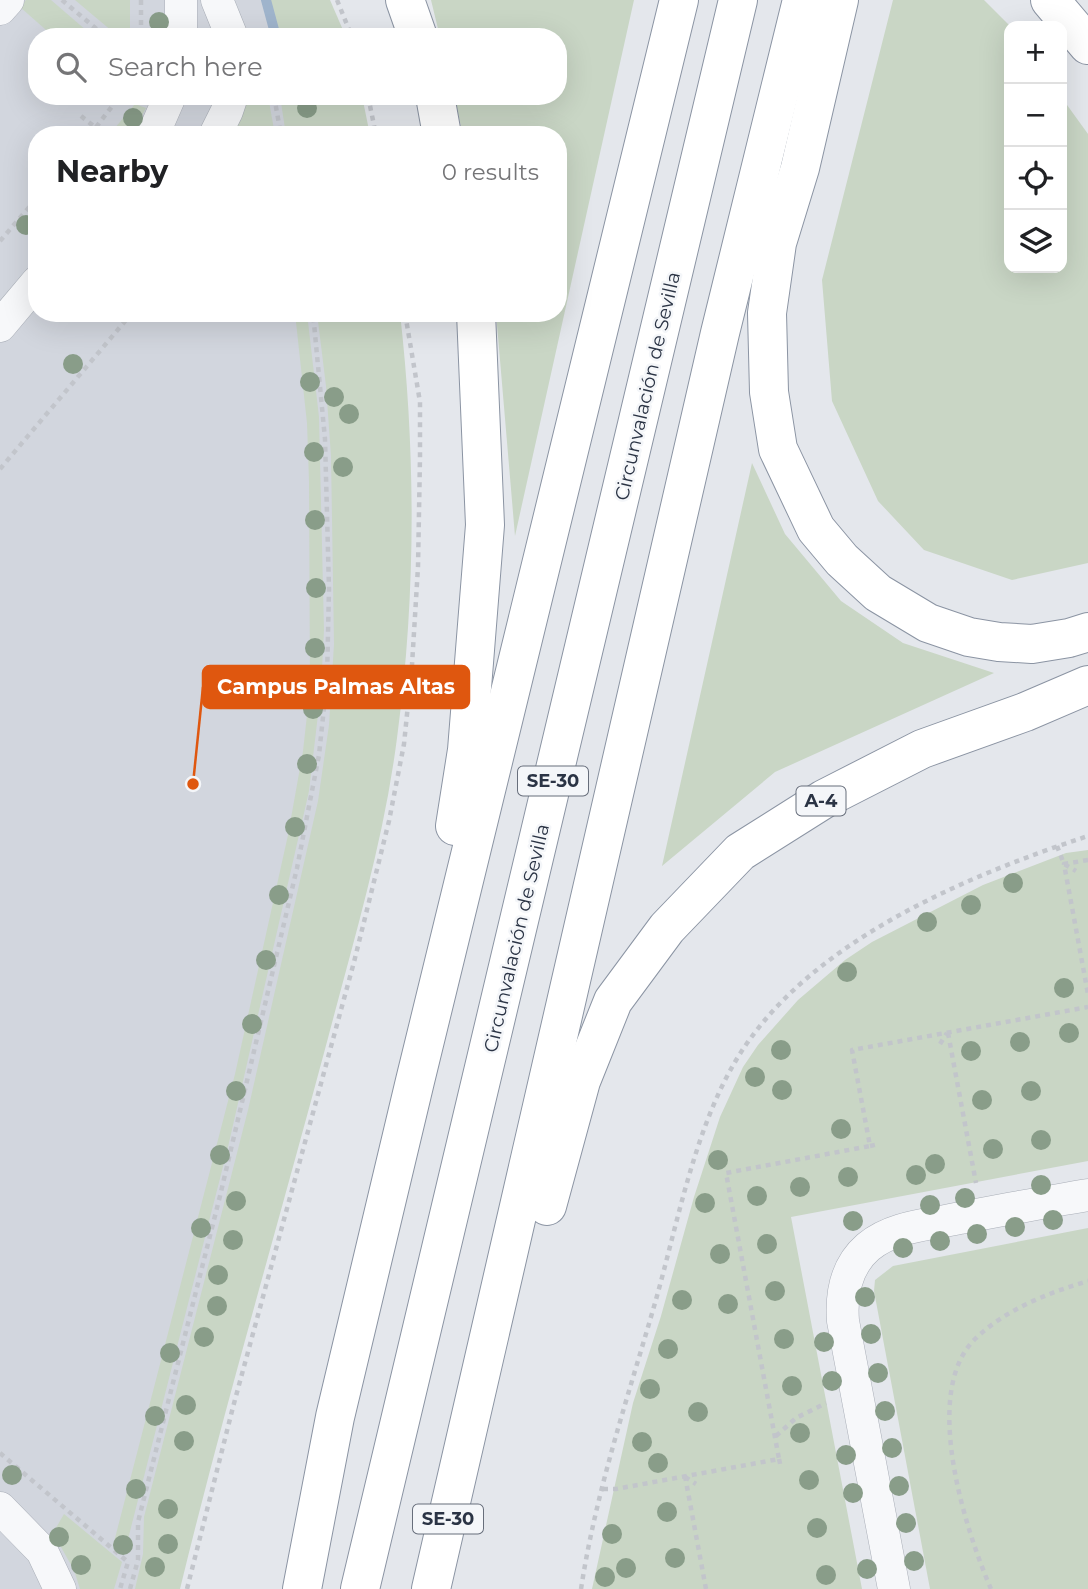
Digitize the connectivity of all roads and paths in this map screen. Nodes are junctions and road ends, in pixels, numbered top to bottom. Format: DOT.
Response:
graph roads {
  1 [pos="8,0"];
  2 [pos="62,0"];
  3 [pos="141,0"];
  4 [pos="181,0"];
  5 [pos="217,0"];
  6 [pos="337,0"];
  7 [pos="405,0"];
  8 [pos="670,0"];
  9 [pos="679,0"];
  10 [pos="738,0"];
  11 [pos="802,0"];
  12 [pos="839,0"];
  13 [pos="1028,0"];
  14 [pos="1050,0"];
  15 [pos="0,9"];
  16 [pos="1047,21"];
  17 [pos="95,28"];
  18 [pos="141,28"];
  19 [pos="181,28"];
  20 [pos="229,28"];
  21 [pos="348,28"];
  22 [pos="415,28"];
  23 [pos="1088,45"];
  24 [pos="1067,46"];
  25 [pos="1088,74"];
  26 [pos="113,105"];
  27 [pos="166,105"];
  28 [pos="229,105"];
  29 [pos="276,105"];
  30 [pos="370,105"];
  31 [pos="437,105"];
  32 [pos="80,116"];
  33 [pos="93,126"];
  34 [pos="98,126"];
  35 [pos="157,126"];
  36 [pos="220,126"];
  37 [pos="279,126"];
  38 [pos="374,126"];
  39 [pos="440,126"];
  40 [pos="642,145"];
  41 [pos="800,168"];
  42 [pos="28,209"];
  43 [pos="0,242"];
  44 [pos="28,292"];
  45 [pos="124,322"];
  46 [pos="314,322"];
  47 [pos="407,322"];
  48 [pos="476,322"];
  49 [pos="1,323"];
  50 [pos="0,469"];
  51 [pos="1088,612"];
  52 [pos="1088,632"];
  53 [pos="1088,685"];
  54 [pos="1088,836"];
  55 [pos="1057,846"];
  56 [pos="1088,860"];
  57 [pos="1064,864"];
  58 [pos="1076,871"];
  59 [pos="1088,994"];
  60 [pos="1088,1007"];
  61 [pos="948,1033"];
  62 [pos="940,1044"];
  63 [pos="415,1081"];
  64 [pos="965,1128"];
  65 [pos="956,1130"];
  66 [pos="879,1144"];
  67 [pos="870,1146"];
  68 [pos="1088,1195"];
  69 [pos="982,1214"];
  70 [pos="1088,1281"];
  71 [pos="856,1389"];
  72 [pos="775,1437"];
  73 [pos="464,1449"];
  74 [pos="0,1453"];
  75 [pos="779,1459"];
  76 [pos="780,1468"];
  77 [pos="685,1476"];
  78 [pos="696,1484"];
  79 [pos="603,1489"];
  80 [pos="0,1508"];
  81 [pos="128,1562"];
  82 [pos="136,1569"];
  83 [pos="60,1589"];
  84 [pos="120,1589"];
  85 [pos="130,1589"];
  86 [pos="187,1589"];
  87 [pos="302,1589"];
  88 [pos="360,1589"];
  89 [pos="431,1589"];
  90 [pos="582,1589"];
  91 [pos="706,1589"];
  92 [pos="894,1589"];
  93 [pos="991,1589"];
  1 -- 15 [label="street"];
  2 -- 17 [label="path"];
  3 -- 18 [label="path"];
  4 -- 19 [label="street"];
  5 -- 20 [label="street"];
  6 -- 21 [label="path"];
  7 -- 22 [label="highway"];
  8 -- 40 [label="highway"];
  9 -- 40 [label="highway"];
  10 -- 88 [label="highway, Circunvalación de Sevilla / SE-30"];
  11 -- 73 [label="highway, SE-30"];
  12 -- 41 [label="highway"];
  13 -- 16 [label="highway"];
  14 -- 23 [label="highway"];
  24 -- 25 [label="highway"];
  26 -- 34 [label="path"];
  27 -- 35 [label="street"];
  28 -- 36 [label="street"];
  29 -- 37 [label="path"];
  30 -- 38 [label="path"];
  31 -- 39 [label="highway"];
  32 -- 33 [label="path"];
  40 -- 63 [label="highway"];
  41 -- 51 [label="highway"];
  41 -- 52 [label="highway"];
  42 -- 43 [label="path"];
  44 -- 49 [label="street"];
  45 -- 50 [label="path"];
  46 -- 82 [label="path"];
  47 -- 86 [label="path"];
  48 -- 63 [label="highway"];
  53 -- 73 [label="highway, A-4"];
  54 -- 55 [label="path"];
  55 -- 57 [label="path"];
  55 -- 79 [label="path"];
  56 -- 57 [label="path"];
  57 -- 58 [label="path"];
  57 -- 59 [label="path"];
  60 -- 61 [label="path"];
  61 -- 62 [label="path"];
  61 -- 64 [label="path"];
  61 -- 67 [label="path"];
  63 -- 87 [label="highway"];
  64 -- 65 [label="path"];
  64 -- 69 [label="path"];
  66 -- 67 [label="path"];
  67 -- 72 [label="path"];
  68 -- 69 [label="street"];
  69 -- 71 [label="street"];
  70 -- 93 [label="path"];
  71 -- 72 [label="path"];
  71 -- 92 [label="street"];
  72 -- 75 [label="path"];
  73 -- 89 [label="highway, SE-30"];
  74 -- 81 [label="path"];
  75 -- 76 [label="path"];
  75 -- 77 [label="path"];
  77 -- 78 [label="path"];
  77 -- 79 [label="path"];
  77 -- 91 [label="path"];
  79 -- 90 [label="path"];
  80 -- 83 [label="street"];
  81 -- 82 [label="path"];
  81 -- 84 [label="path"];
  82 -- 85 [label="path"];
}
